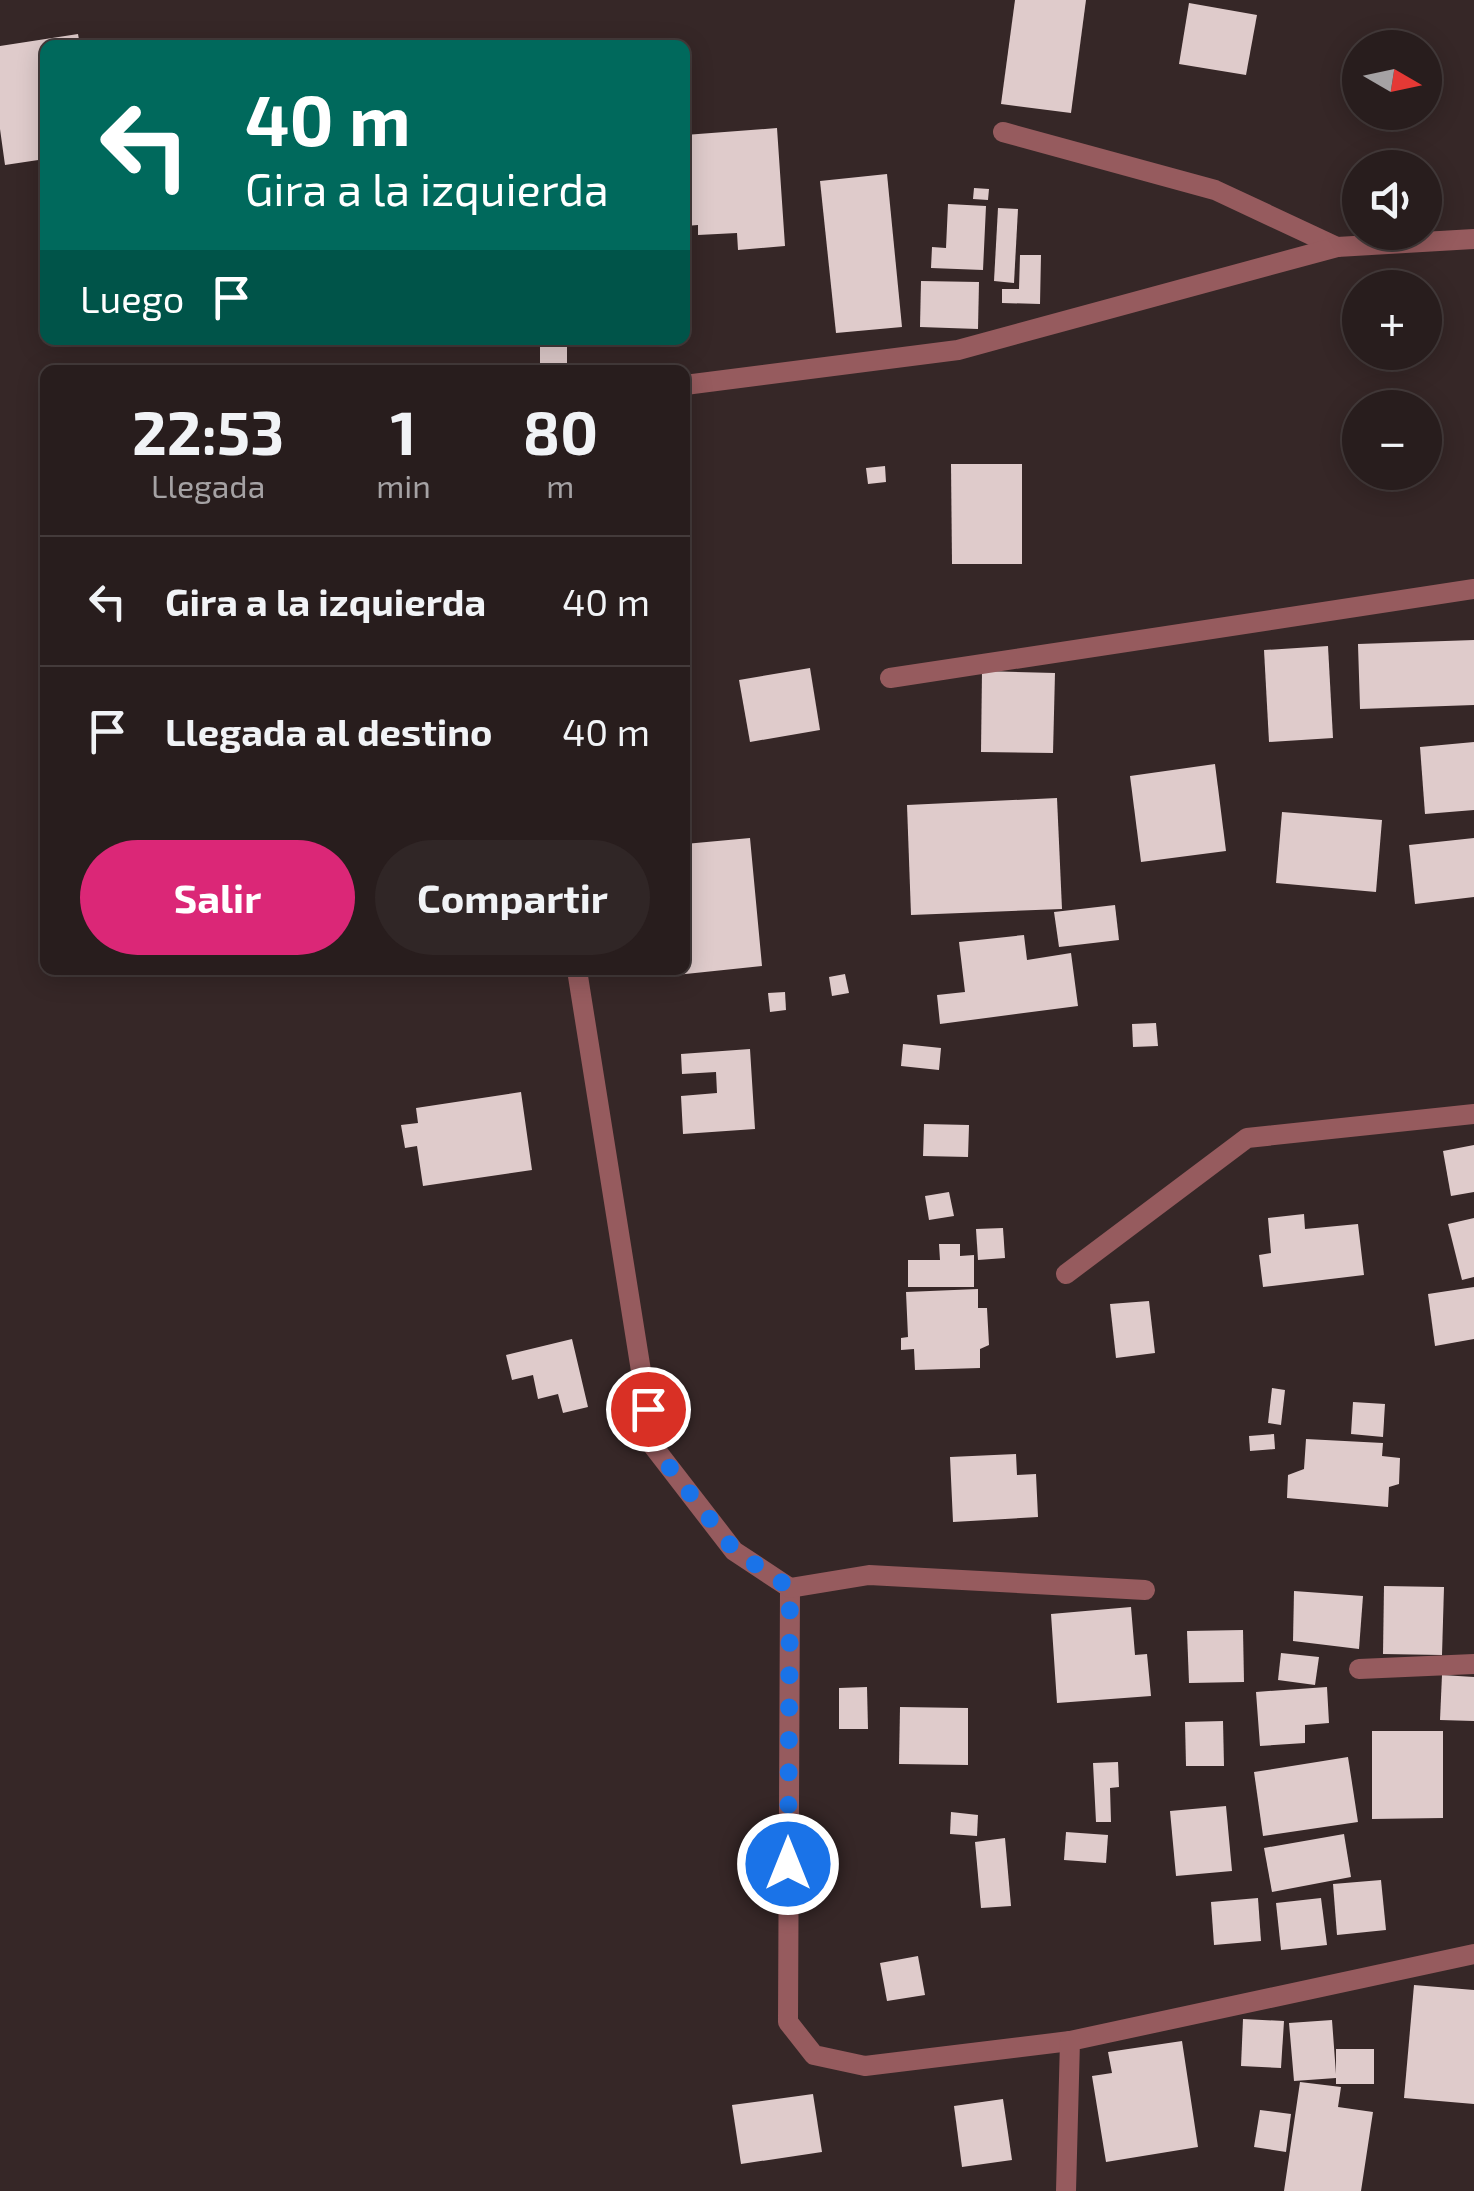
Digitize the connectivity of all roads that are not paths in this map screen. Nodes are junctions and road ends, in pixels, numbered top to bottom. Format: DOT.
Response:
graph roads {
  1 [pos="1003,132"];
  2 [pos="1474,238"];
  3 [pos="1337,247"];
  4 [pos="690,385"];
  5 [pos="1474,589"];
  6 [pos="890,678"];
  7 [pos="579,975"];
  8 [pos="1474,1114"];
  9 [pos="1066,1274"];
  10 [pos="790,1588"];
  11 [pos="1145,1590"];
  12 [pos="1474,1664"];
  13 [pos="1359,1669"];
  14 [pos="1474,1954"];
  15 [pos="1070,2041"];
  16 [pos="1066,2191"];
  1 -- 3 [label="street"];
  2 -- 3 [label="street"];
  3 -- 4 [label="street"];
  5 -- 6 [label="street"];
  7 -- 10 [label="street"];
  8 -- 9 [label="street"];
  10 -- 11 [label="street"];
  10 -- 15 [label="street"];
  12 -- 13 [label="street"];
  14 -- 15 [label="street"];
  15 -- 16 [label="street"];
}
